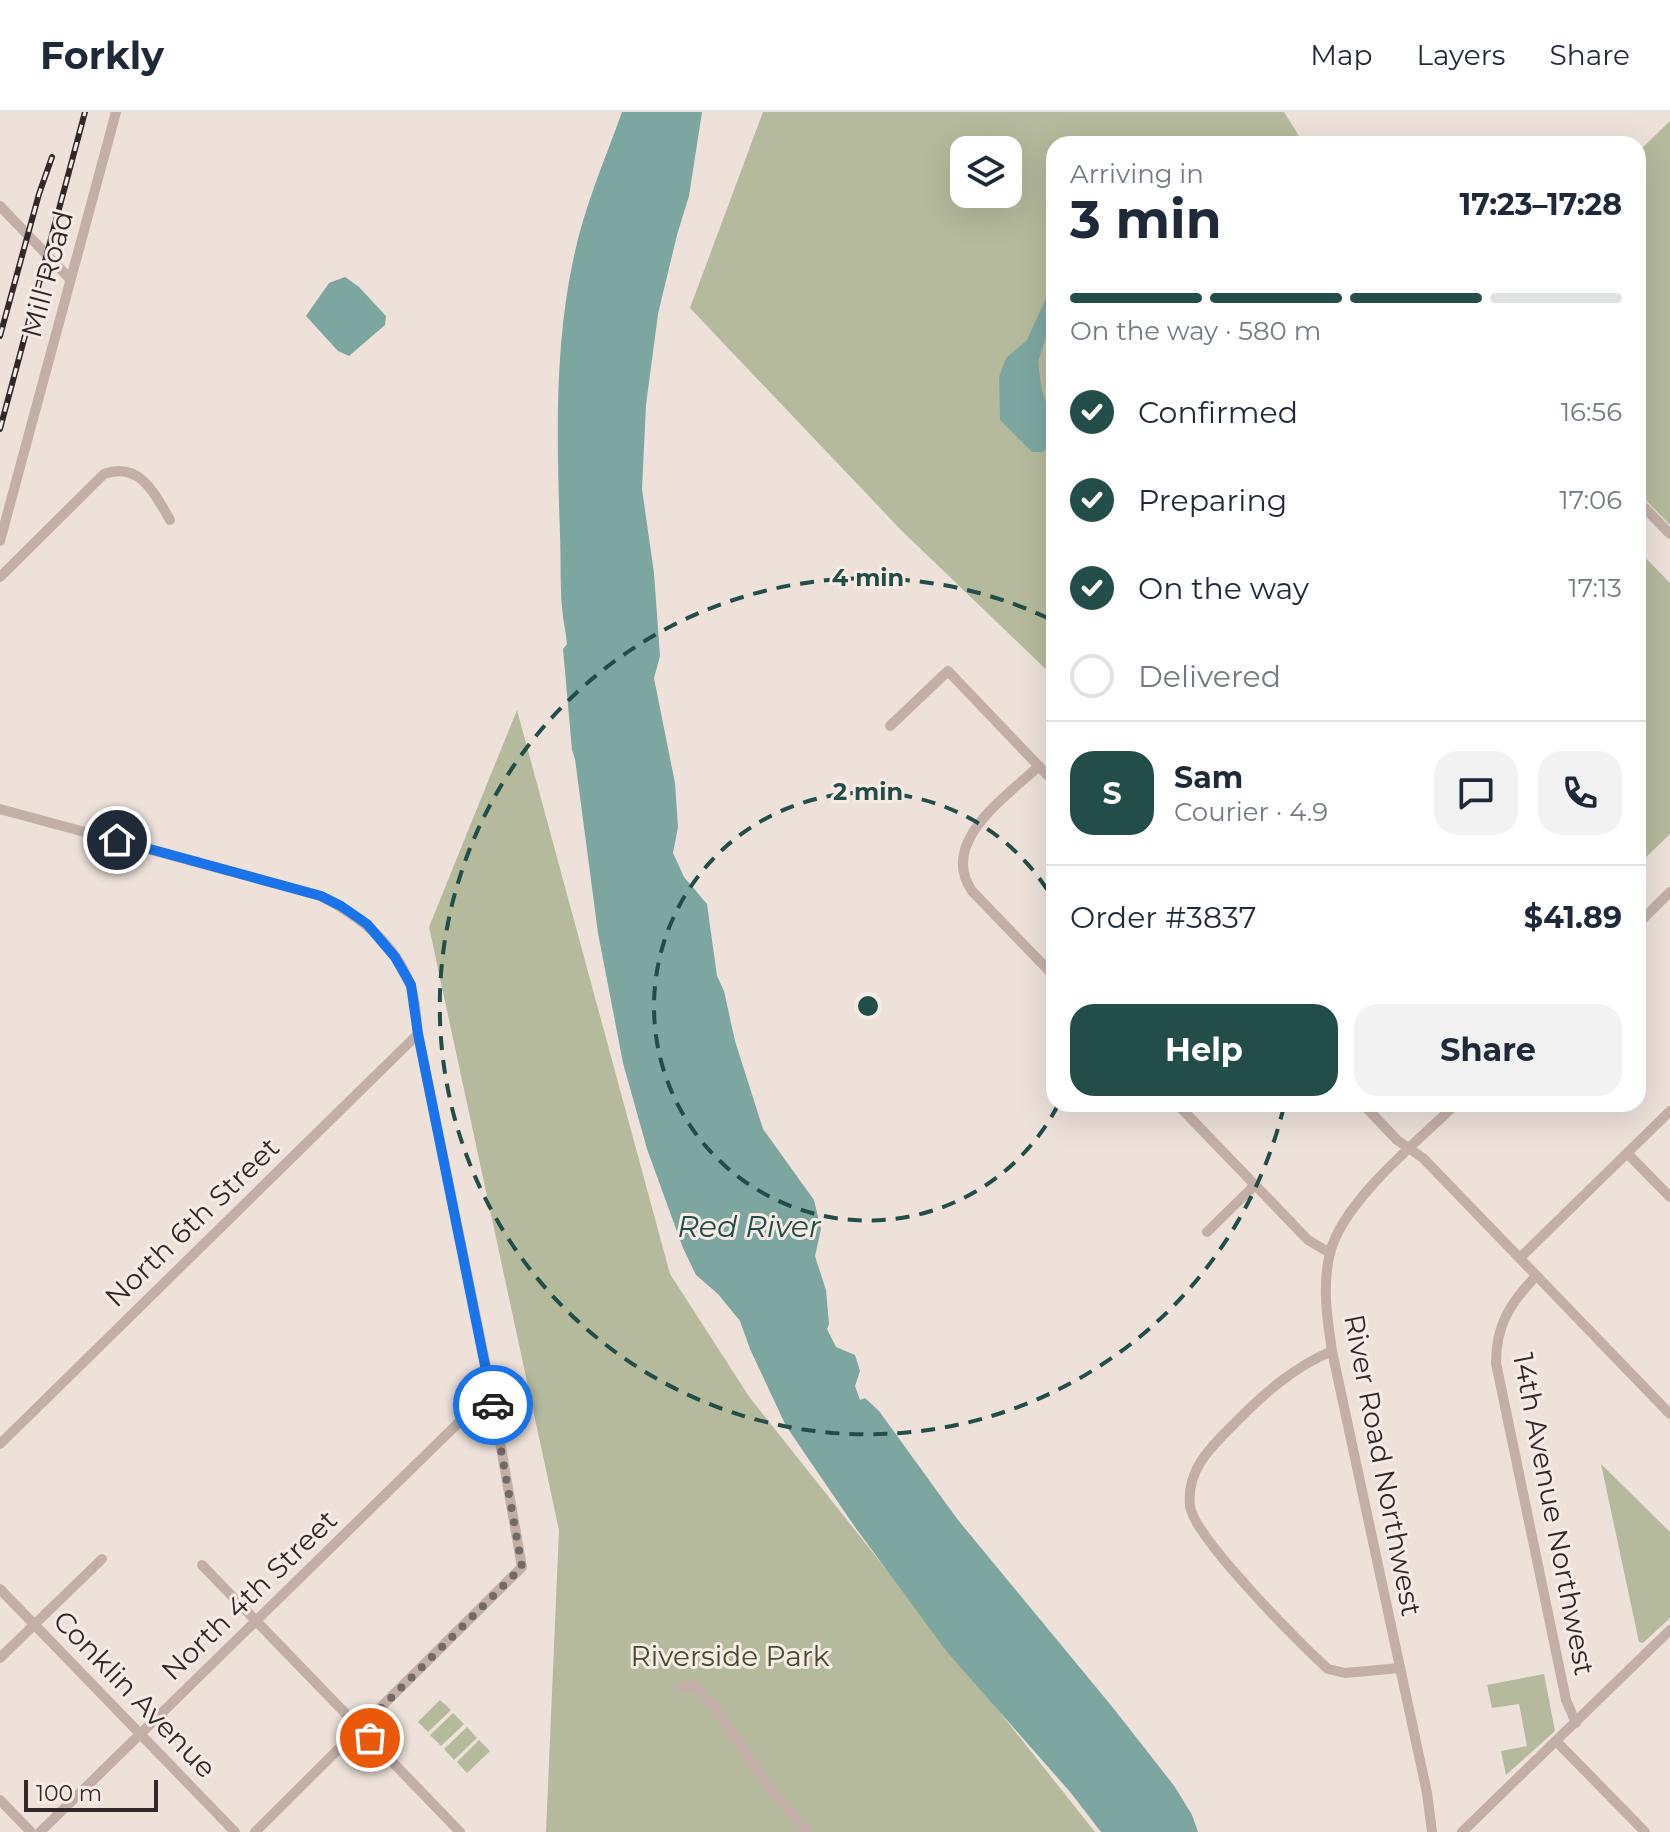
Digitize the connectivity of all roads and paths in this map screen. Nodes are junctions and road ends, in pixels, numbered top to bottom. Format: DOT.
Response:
graph roads {
  1 [pos="116,112"];
  2 [pos="0,206"];
  3 [pos="70,279"];
  4 [pos="1646,509"];
  5 [pos="170,520"];
  6 [pos="1670,534"];
  7 [pos="0,541"];
  8 [pos="0,577"];
  9 [pos="890,726"];
  10 [pos="1039,766"];
  11 [pos="1046,773"];
  12 [pos="0,809"];
  13 [pos="1670,892"];
  14 [pos="1646,916"];
  15 [pos="1046,968"];
  16 [pos="418,1034"];
  17 [pos="1670,1111"];
  18 [pos="1185,1112"];
  19 [pos="1371,1112"];
  20 [pos="1448,1112"];
  21 [pos="1410,1149"];
  22 [pos="1628,1154"];
  23 [pos="1255,1185"];
  24 [pos="1670,1197"];
  25 [pos="1207,1232"];
  26 [pos="1330,1253"];
  27 [pos="1520,1258"];
  28 [pos="1536,1276"];
  29 [pos="1332,1351"];
  30 [pos="491,1391"];
  31 [pos="1670,1414"];
  32 [pos="0,1444"];
  33 [pos="102,1559"];
  34 [pos="202,1565"];
  35 [pos="0,1589"];
  36 [pos="256,1622"];
  37 [pos="34,1624"];
  38 [pos="1669,1633"];
  39 [pos="0,1658"];
  40 [pos="1400,1668"];
  41 [pos="680,1688"];
  42 [pos="1576,1723"];
  43 [pos="360,1729"];
  44 [pos="140,1734"];
  45 [pos="1557,1742"];
  46 [pos="0,1800"];
  47 [pos="802,1830"];
  48 [pos="31,1832"];
  49 [pos="40,1832"];
  50 [pos="235,1832"];
  51 [pos="255,1832"];
  52 [pos="460,1832"];
  53 [pos="1432,1832"];
  54 [pos="1462,1832"];
  55 [pos="1645,1832"];
  1 -- 3 [label="street, Mill Road"];
  2 -- 3 [label="street"];
  3 -- 7 [label="street, Mill Road"];
  4 -- 6 [label="street"];
  5 -- 8 [label="street"];
  9 -- 10 [label="street"];
  10 -- 11 [label="street"];
  10 -- 15 [label="street"];
  12 -- 16 [label="street"];
  13 -- 14 [label="street"];
  16 -- 30 [label="street"];
  16 -- 32 [label="street, North 6th Street"];
  17 -- 22 [label="street"];
  18 -- 23 [label="street"];
  19 -- 21 [label="street"];
  20 -- 21 [label="street, River Road Northwest"];
  21 -- 26 [label="street, River Road Northwest"];
  21 -- 27 [label="street"];
  22 -- 24 [label="street"];
  22 -- 27 [label="street"];
  23 -- 25 [label="street"];
  23 -- 26 [label="street"];
  26 -- 29 [label="street, River Road Northwest"];
  27 -- 28 [label="street"];
  28 -- 31 [label="street"];
  28 -- 42 [label="street, 14th Avenue Northwest"];
  29 -- 40 [label="street, River Road Northwest"];
  29 -- 40 [label="street"];
  30 -- 36 [label="street, North 4th Street"];
  30 -- 43 [label="street"];
  33 -- 37 [label="street"];
  34 -- 36 [label="street"];
  35 -- 37 [label="street, Conklin Avenue"];
  36 -- 43 [label="street"];
  36 -- 44 [label="street, North 4th Street"];
  37 -- 39 [label="street"];
  37 -- 44 [label="street, Conklin Avenue"];
  38 -- 42 [label="street"];
  40 -- 53 [label="street, River Road Northwest"];
  41 -- 47 [label="street"];
  42 -- 45 [label="street"];
  43 -- 51 [label="street"];
  43 -- 52 [label="street"];
  44 -- 49 [label="street, North 4th Street"];
  44 -- 50 [label="street, Conklin Avenue"];
  45 -- 54 [label="street"];
  45 -- 55 [label="street"];
  46 -- 48 [label="street"];
}
